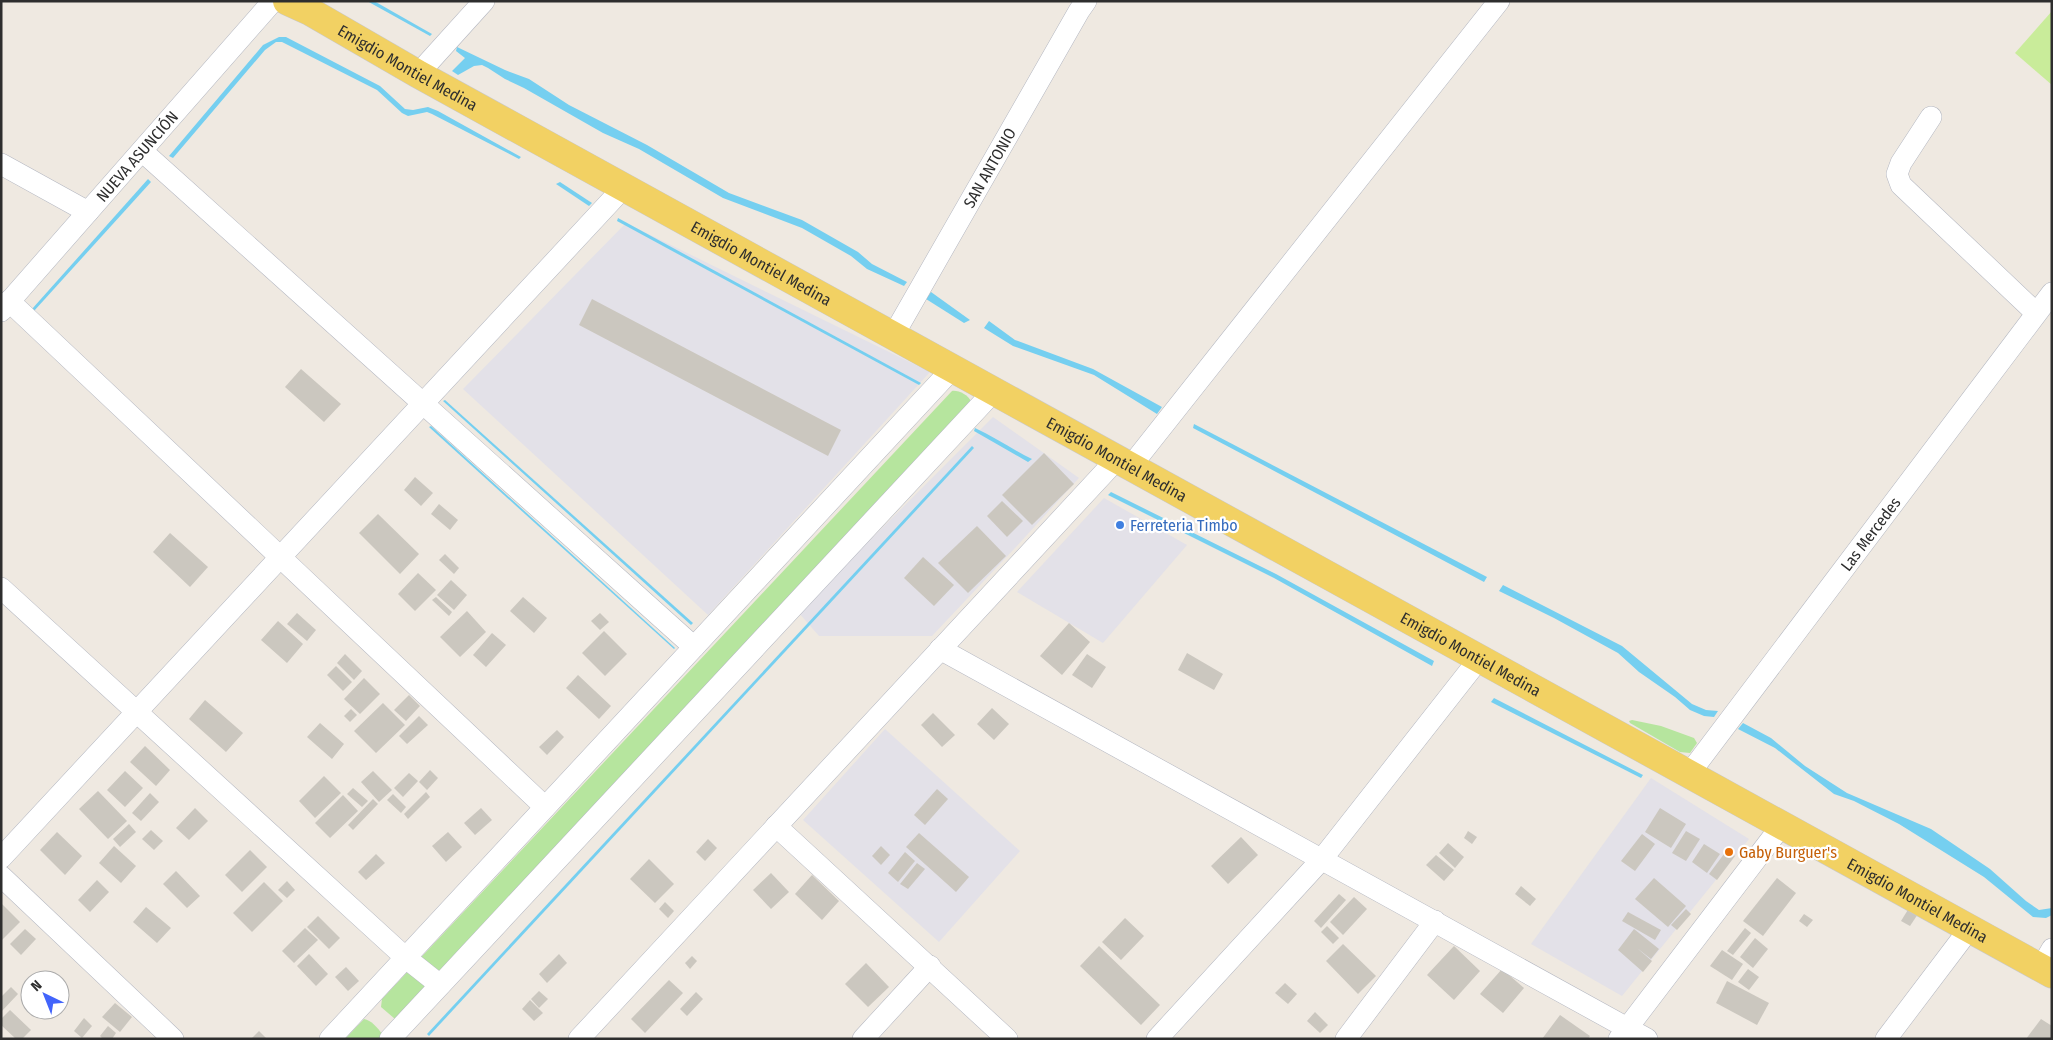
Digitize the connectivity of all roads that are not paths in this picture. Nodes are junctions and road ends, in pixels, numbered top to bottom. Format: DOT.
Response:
graph roads {
  1 [pos="273,1"];
  2 [pos="484,1"];
  3 [pos="1086,1"];
  4 [pos="1499,1"];
  5 [pos="304,5"];
  6 [pos="418,74"];
  7 [pos="1931,117"];
  8 [pos="142,151"];
  9 [pos="1,164"];
  10 [pos="624,187"];
  11 [pos="88,212"];
  12 [pos="2052,293"];
  13 [pos="5,306"];
  14 [pos="2036,313"];
  15 [pos="893,336"];
  16 [pos="953,368"];
  17 [pos="994,391"];
  18 [pos="424,403"];
  19 [pos="1124,462"];
  20 [pos="280,558"];
  21 [pos="1,588"];
  22 [pos="694,647"];
  23 [pos="940,649"];
  24 [pos="1479,659"];
  25 [pos="136,713"];
  26 [pos="1689,774"];
  27 [pos="545,808"];
  28 [pos="1782,825"];
  29 [pos="776,826"];
  30 [pos="1,858"];
  31 [pos="1322,860"];
  32 [pos="1,876"];
  33 [pos="1435,922"];
  34 [pos="1970,928"];
  35 [pos="406,958"];
  36 [pos="2048,964"];
  37 [pos="930,966"];
  38 [pos="440,985"];
  39 [pos="1623,1033"];
  40 [pos="396,1037"];
  41 [pos="173,1039"];
  42 [pos="330,1039"];
  43 [pos="579,1039"];
  44 [pos="863,1039"];
  45 [pos="1007,1039"];
  46 [pos="1157,1039"];
  47 [pos="1346,1039"];
  48 [pos="1647,1039"];
  49 [pos="1886,1039"];
  1 -- 8 [label="street, NUEVA ASUNCIÓN"];
  2 -- 6 [label="street"];
  3 -- 15 [label="street, SAN ANTONIO"];
  4 -- 19 [label="street"];
  5 -- 6 [label="main road, Emigdio Montiel Medina"];
  6 -- 10 [label="main road, Emigdio Montiel Medina"];
  7 -- 14 [label="street"];
  8 -- 11 [label="street, NUEVA ASUNCIÓN"];
  8 -- 18 [label="street"];
  9 -- 11 [label="street"];
  10 -- 15 [label="main road, Emigdio Montiel Medina"];
  10 -- 18 [label="street"];
  11 -- 13 [label="street, NUEVA ASUNCIÓN"];
  12 -- 14 [label="street, Las Mercedes"];
  13 -- 20 [label="street"];
  14 -- 26 [label="street, Las Mercedes"];
  15 -- 16 [label="main road, Emigdio Montiel Medina"];
  16 -- 17 [label="main road, Emigdio Montiel Medina"];
  16 -- 22 [label="street"];
  17 -- 19 [label="main road, Emigdio Montiel Medina"];
  17 -- 38 [label="street"];
  18 -- 20 [label="street"];
  18 -- 22 [label="street"];
  19 -- 23 [label="street"];
  19 -- 24 [label="main road, Emigdio Montiel Medina"];
  20 -- 25 [label="street"];
  20 -- 27 [label="street"];
  21 -- 25 [label="street"];
  22 -- 27 [label="street"];
  23 -- 29 [label="street"];
  23 -- 31 [label="street"];
  24 -- 26 [label="main road, Emigdio Montiel Medina"];
  24 -- 31 [label="street"];
  25 -- 30 [label="street"];
  25 -- 35 [label="street"];
  26 -- 28 [label="main road, Emigdio Montiel Medina"];
  27 -- 35 [label="street"];
  28 -- 34 [label="main road, Emigdio Montiel Medina"];
  28 -- 39 [label="street"];
  29 -- 37 [label="street"];
  29 -- 43 [label="street"];
  31 -- 33 [label="street"];
  31 -- 46 [label="street"];
  32 -- 41 [label="street"];
  33 -- 39 [label="street"];
  33 -- 47 [label="street"];
  34 -- 36 [label="main road, Emigdio Montiel Medina"];
  34 -- 49 [label="street"];
  35 -- 38 [label="street"];
  35 -- 42 [label="street"];
  37 -- 44 [label="street"];
  37 -- 45 [label="street"];
  38 -- 40 [label="street"];
  39 -- 48 [label="street"];
}
